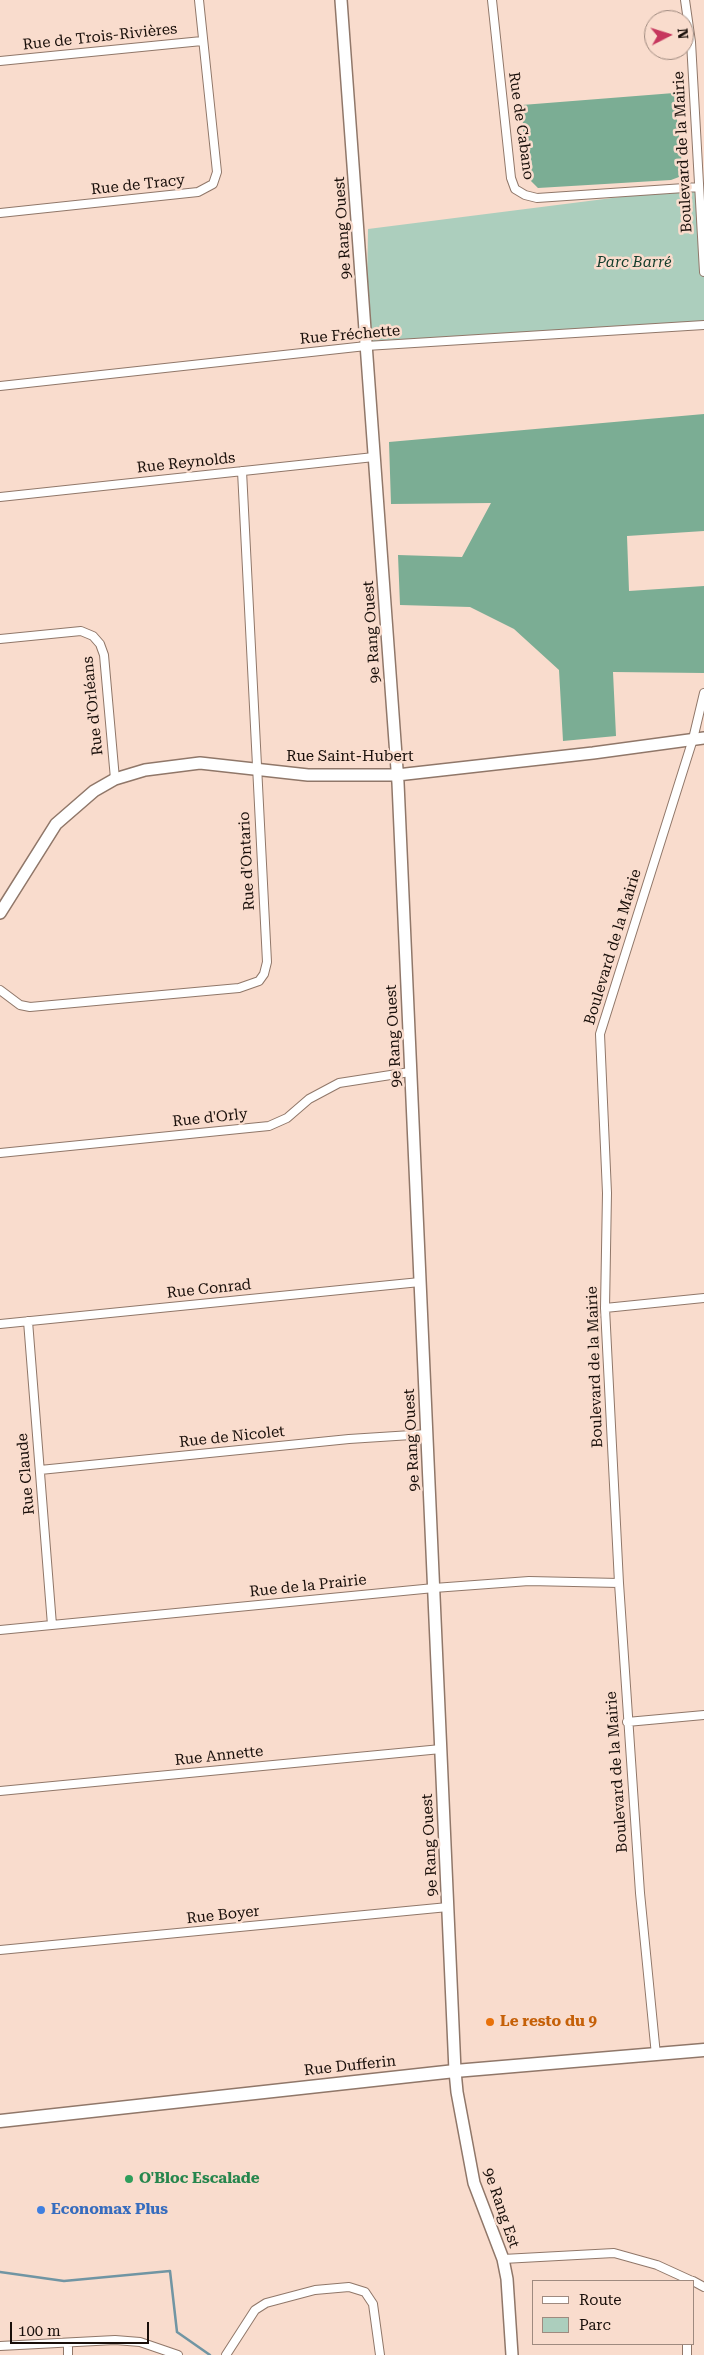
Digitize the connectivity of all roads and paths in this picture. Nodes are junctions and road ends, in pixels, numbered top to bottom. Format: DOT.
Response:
graph roads {
  1 [pos="200,0"];
  2 [pos="342,0"];
  3 [pos="492,0"];
  4 [pos="684,0"];
  5 [pos="202,41"];
  6 [pos="0,60"];
  7 [pos="699,187"];
  8 [pos="0,213"];
  9 [pos="704,272"];
  10 [pos="704,325"];
  11 [pos="366,346"];
  12 [pos="0,386"];
  13 [pos="374,457"];
  14 [pos="242,471"];
  15 [pos="0,497"];
  16 [pos="0,639"];
  17 [pos="704,693"];
  18 [pos="698,738"];
  19 [pos="256,768"];
  20 [pos="397,775"];
  21 [pos="115,779"];
  22 [pos="0,912"];
  23 [pos="0,990"];
  24 [pos="410,1072"];
  25 [pos="0,1153"];
  26 [pos="420,1282"];
  27 [pos="704,1298"];
  28 [pos="605,1308"];
  29 [pos="28,1321"];
  30 [pos="0,1324"];
  31 [pos="427,1434"];
  32 [pos="40,1470"];
  33 [pos="619,1583"];
  34 [pos="434,1588"];
  35 [pos="52,1625"];
  36 [pos="0,1630"];
  37 [pos="704,1715"];
  38 [pos="627,1722"];
  39 [pos="441,1749"];
  40 [pos="0,1791"];
  41 [pos="448,1907"];
  42 [pos="0,1950"];
  43 [pos="704,2050"];
  44 [pos="656,2055"];
  45 [pos="455,2071"];
  46 [pos="0,2121"];
  47 [pos="503,2260"];
  48 [pos="683,2279"];
  49 [pos="68,2343"];
  50 [pos="0,2346"];
  51 [pos="68,2355"];
  52 [pos="178,2355"];
  53 [pos="226,2355"];
  54 [pos="380,2355"];
  55 [pos="512,2355"];
  1 -- 5 [label="street, Rue de Tracy"];
  2 -- 11 [label="street, 9e Rang Ouest"];
  3 -- 7 [label="street, Rue de Cabano"];
  4 -- 7 [label="street, Boulevard de la Mairie"];
  5 -- 6 [label="street, Rue de Trois-Rivières"];
  5 -- 8 [label="street, Rue de Tracy"];
  7 -- 9 [label="street, Boulevard de la Mairie"];
  10 -- 11 [label="street, Rue Fréchette"];
  11 -- 12 [label="street, Rue Fréchette"];
  11 -- 13 [label="street, 9e Rang Ouest"];
  13 -- 14 [label="street, Rue Reynolds"];
  13 -- 20 [label="street, 9e Rang Ouest"];
  14 -- 15 [label="street, Rue Reynolds"];
  14 -- 19 [label="street, Rue d'Ontario"];
  16 -- 21 [label="street, Rue d'Orléans"];
  17 -- 18 [label="street, Boulevard de la Mairie"];
  18 -- 20 [label="street, Rue Saint-Hubert"];
  18 -- 28 [label="street, Boulevard de la Mairie"];
  19 -- 20 [label="street, Rue Saint-Hubert"];
  19 -- 21 [label="street, Rue Saint-Hubert"];
  19 -- 23 [label="street, Rue d'Ontario"];
  20 -- 24 [label="street, 9e Rang Ouest"];
  21 -- 22 [label="street, Rue Saint-Hubert"];
  24 -- 25 [label="street, Rue d'Orly"];
  24 -- 26 [label="street, 9e Rang Ouest"];
  26 -- 29 [label="street, Rue Conrad"];
  26 -- 31 [label="street, 9e Rang Ouest"];
  27 -- 28 [label="street"];
  28 -- 33 [label="street, Boulevard de la Mairie"];
  29 -- 30 [label="street, Rue Conrad"];
  29 -- 32 [label="street, Rue Claude"];
  31 -- 32 [label="street, Rue de Nicolet"];
  31 -- 34 [label="street, 9e Rang Ouest"];
  32 -- 35 [label="street, Rue Claude"];
  33 -- 34 [label="street, Rue de la Prairie"];
  33 -- 38 [label="street, Boulevard de la Mairie"];
  34 -- 35 [label="street, Rue de la Prairie"];
  34 -- 39 [label="street, 9e Rang Ouest"];
  35 -- 36 [label="street, Rue de la Prairie"];
  37 -- 38 [label="street"];
  38 -- 44 [label="street, Boulevard de la Mairie"];
  39 -- 40 [label="street, Rue Annette"];
  39 -- 41 [label="street, 9e Rang Ouest"];
  41 -- 42 [label="street, Rue Boyer"];
  41 -- 45 [label="street, 9e Rang Ouest"];
  43 -- 44 [label="main road, Rue Dufferin"];
  44 -- 45 [label="main road, Rue Dufferin"];
  45 -- 46 [label="main road, Rue Dufferin"];
  45 -- 47 [label="street, 9e Rang Est"];
  47 -- 48 [label="street"];
  47 -- 55 [label="street, 9e Rang Est"];
  49 -- 50 [label="street"];
  49 -- 51 [label="street"];
  49 -- 52 [label="street"];
  53 -- 54 [label="street"];
}
